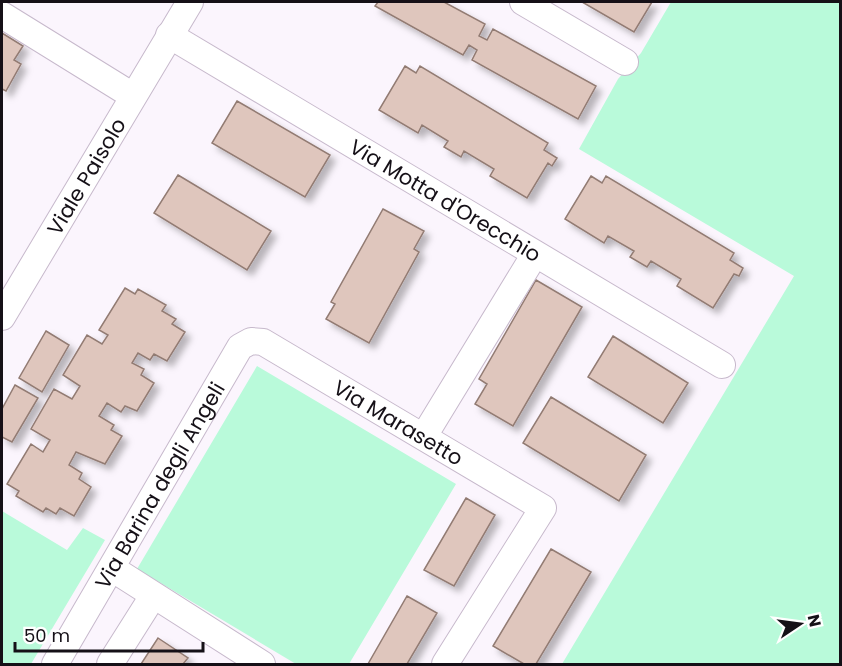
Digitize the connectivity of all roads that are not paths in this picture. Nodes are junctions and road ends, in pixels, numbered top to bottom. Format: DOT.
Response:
graph roads {
  1 [pos="190,2"];
  2 [pos="523,2"];
  3 [pos="2,15"];
  4 [pos="169,35"];
  5 [pos="625,62"];
  6 [pos="133,96"];
  7 [pos="536,254"];
  8 [pos="2,317"];
  9 [pos="251,341"];
  10 [pos="722,365"];
  11 [pos="424,436"];
  12 [pos="113,569"];
  13 [pos="153,596"];
  14 [pos="55,664"];
  15 [pos="110,664"];
  16 [pos="262,664"];
  17 [pos="445,664"];
  1 -- 4 [label="street, Viale Paisolo"];
  2 -- 5 [label="street"];
  3 -- 6 [label="street"];
  4 -- 6 [label="street, Viale Paisolo"];
  4 -- 7 [label="street, Via Motta d'Orecchio"];
  6 -- 8 [label="street, Viale Paisolo"];
  7 -- 10 [label="street, Via Motta d'Orecchio"];
  7 -- 11 [label="street"];
  9 -- 11 [label="street, Via Marasetto"];
  9 -- 12 [label="street, Via Barina degli Angeli"];
  11 -- 17 [label="street, Via Marasetto"];
  12 -- 13 [label="street"];
  12 -- 14 [label="street, Via Barina degli Angeli"];
  13 -- 15 [label="street"];
  13 -- 16 [label="street"];
}
